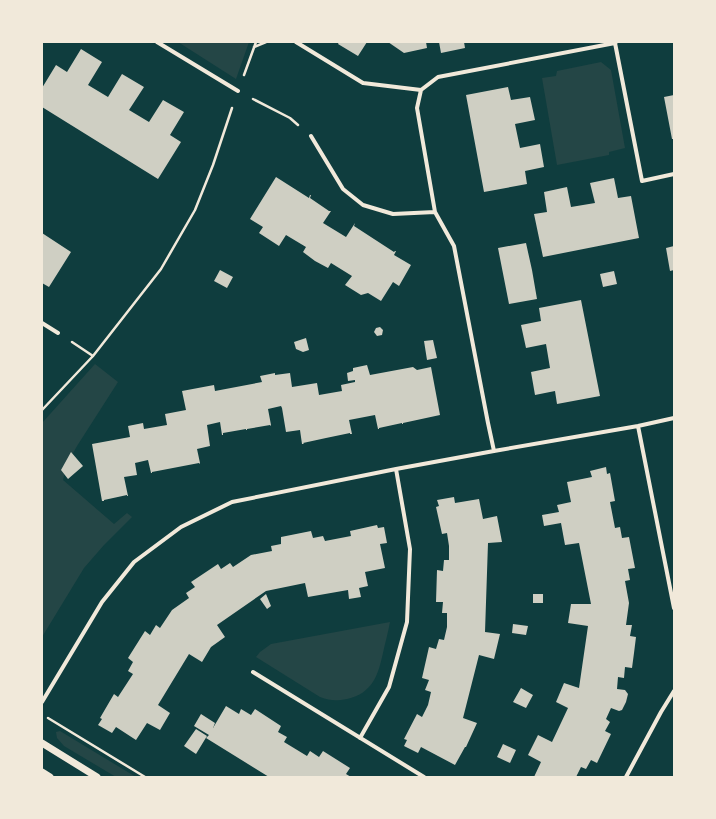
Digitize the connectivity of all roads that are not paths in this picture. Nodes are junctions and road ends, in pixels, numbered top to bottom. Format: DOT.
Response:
graph roads {
  1 [pos="157,42"];
  2 [pos="296,42"];
  3 [pos="616,43"];
  4 [pos="421,90"];
  5 [pos="238,92"];
  6 [pos="311,136"];
  7 [pos="674,174"];
  8 [pos="435,212"];
  9 [pos="42,323"];
  10 [pos="58,333"];
  11 [pos="674,418"];
  12 [pos="638,426"];
  13 [pos="494,451"];
  14 [pos="396,469"];
  15 [pos="674,608"];
  16 [pos="253,672"];
  17 [pos="674,691"];
  18 [pos="42,702"];
  19 [pos="360,738"];
  20 [pos="42,743"];
  21 [pos="42,772"];
  22 [pos="50,777"];
  23 [pos="97,777"];
  24 [pos="424,777"];
  25 [pos="626,777"];
  1 -- 5 [label="street"];
  2 -- 4 [label="street"];
  3 -- 4 [label="street"];
  3 -- 7 [label="street"];
  4 -- 8 [label="street"];
  6 -- 8 [label="street"];
  8 -- 13 [label="street"];
  9 -- 10 [label="street"];
  11 -- 12 [label="street"];
  12 -- 13 [label="street"];
  12 -- 15 [label="street"];
  13 -- 14 [label="street"];
  14 -- 18 [label="street"];
  14 -- 19 [label="street"];
  16 -- 19 [label="street"];
  17 -- 25 [label="street"];
  19 -- 24 [label="street"];
  20 -- 23 [label="street"];
  21 -- 22 [label="street"];
}
